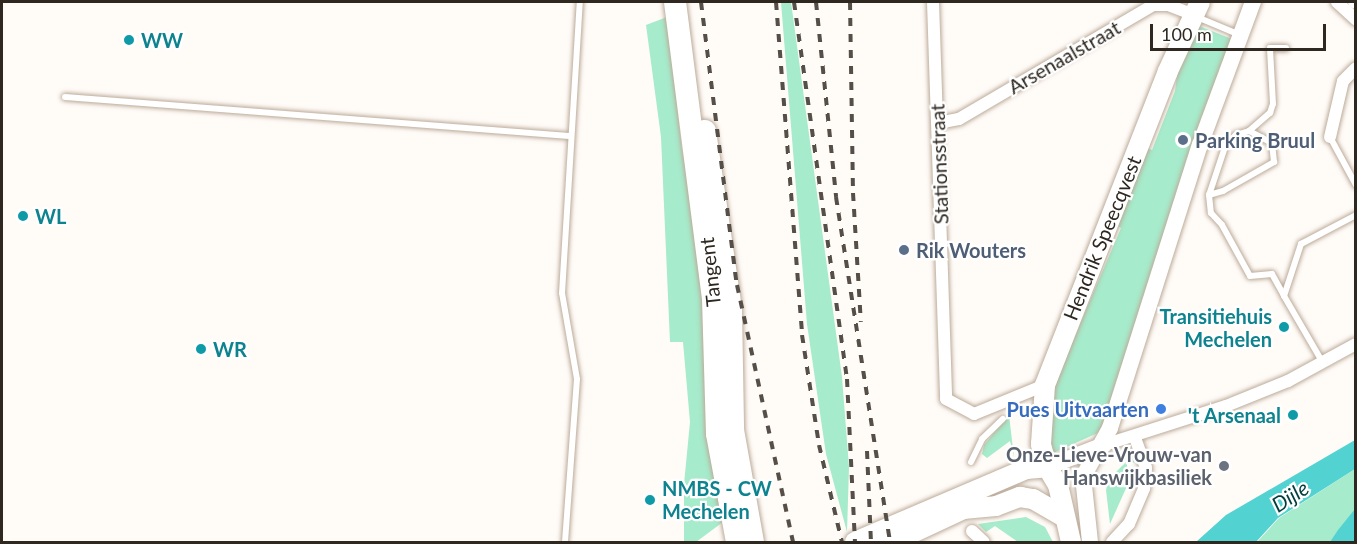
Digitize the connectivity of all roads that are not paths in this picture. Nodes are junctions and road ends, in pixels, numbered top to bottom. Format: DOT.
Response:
graph roads {
  1 [pos="580,2"];
  2 [pos="691,2"];
  3 [pos="933,2"];
  4 [pos="1337,2"];
  5 [pos="1254,5"];
  6 [pos="674,8"];
  7 [pos="1195,8"];
  8 [pos="1356,20"];
  9 [pos="1240,36"];
  10 [pos="1286,48"];
  11 [pos="1356,68"];
  12 [pos="65,97"];
  13 [pos="938,123"];
  14 [pos="1249,130"];
  15 [pos="569,136"];
  16 [pos="1330,138"];
  17 [pos="1356,185"];
  18 [pos="1209,195"];
  19 [pos="1356,215"];
  20 [pos="1284,296"];
  21 [pos="1356,344"];
  22 [pos="1323,363"];
  23 [pos="1045,385"];
  24 [pos="973,399"];
  25 [pos="974,414"];
  26 [pos="1003,418"];
  27 [pos="1135,437"];
  28 [pos="1109,445"];
  29 [pos="971,462"];
  30 [pos="1047,467"];
  31 [pos="963,509"];
  32 [pos="1064,517"];
  33 [pos="972,531"];
  34 [pos="565,543"];
  35 [pos="737,543"];
  36 [pos="753,543"];
  37 [pos="855,543"];
  38 [pos="893,543"];
  39 [pos="984,543"];
  40 [pos="1071,543"];
  41 [pos="1090,543"];
  42 [pos="1112,543"];
  1 -- 15 [label="lane"];
  2 -- 36 [label="highway, Tangent"];
  3 -- 13 [label="street, Stationsstraat"];
  4 -- 8 [label="street"];
  5 -- 9 [label="street"];
  6 -- 35 [label="highway, Tangent"];
  7 -- 9 [label="lane"];
  7 -- 13 [label="street, Arsenaalstraat"];
  7 -- 23 [label="main road, Hendrik Speecqvest"];
  9 -- 28 [label="street"];
  10 -- 14 [label="lane"];
  11 -- 16 [label="street"];
  12 -- 15 [label="lane"];
  13 -- 25 [label="street, Stationsstraat"];
  14 -- 18 [label="lane"];
  14 -- 18 [label="lane"];
  15 -- 34 [label="lane"];
  16 -- 17 [label="lane"];
  18 -- 20 [label="lane"];
  19 -- 20 [label="lane"];
  20 -- 22 [label="lane"];
  21 -- 22 [label="street"];
  22 -- 27 [label="street"];
  23 -- 25 [label="street"];
  23 -- 30 [label="main road, Hendrik Speecqvest"];
  24 -- 25 [label="street"];
  26 -- 29 [label="lane"];
  27 -- 28 [label="street"];
  27 -- 42 [label="street"];
  28 -- 30 [label="street"];
  28 -- 41 [label="street"];
  30 -- 31 [label="main road"];
  30 -- 32 [label="main road, Hendrik Speecqvest"];
  30 -- 37 [label="main road"];
  31 -- 32 [label="main road"];
  31 -- 38 [label="main road"];
  32 -- 40 [label="main road, Hendrik Speecqvest"];
  33 -- 39 [label="street"];
}
